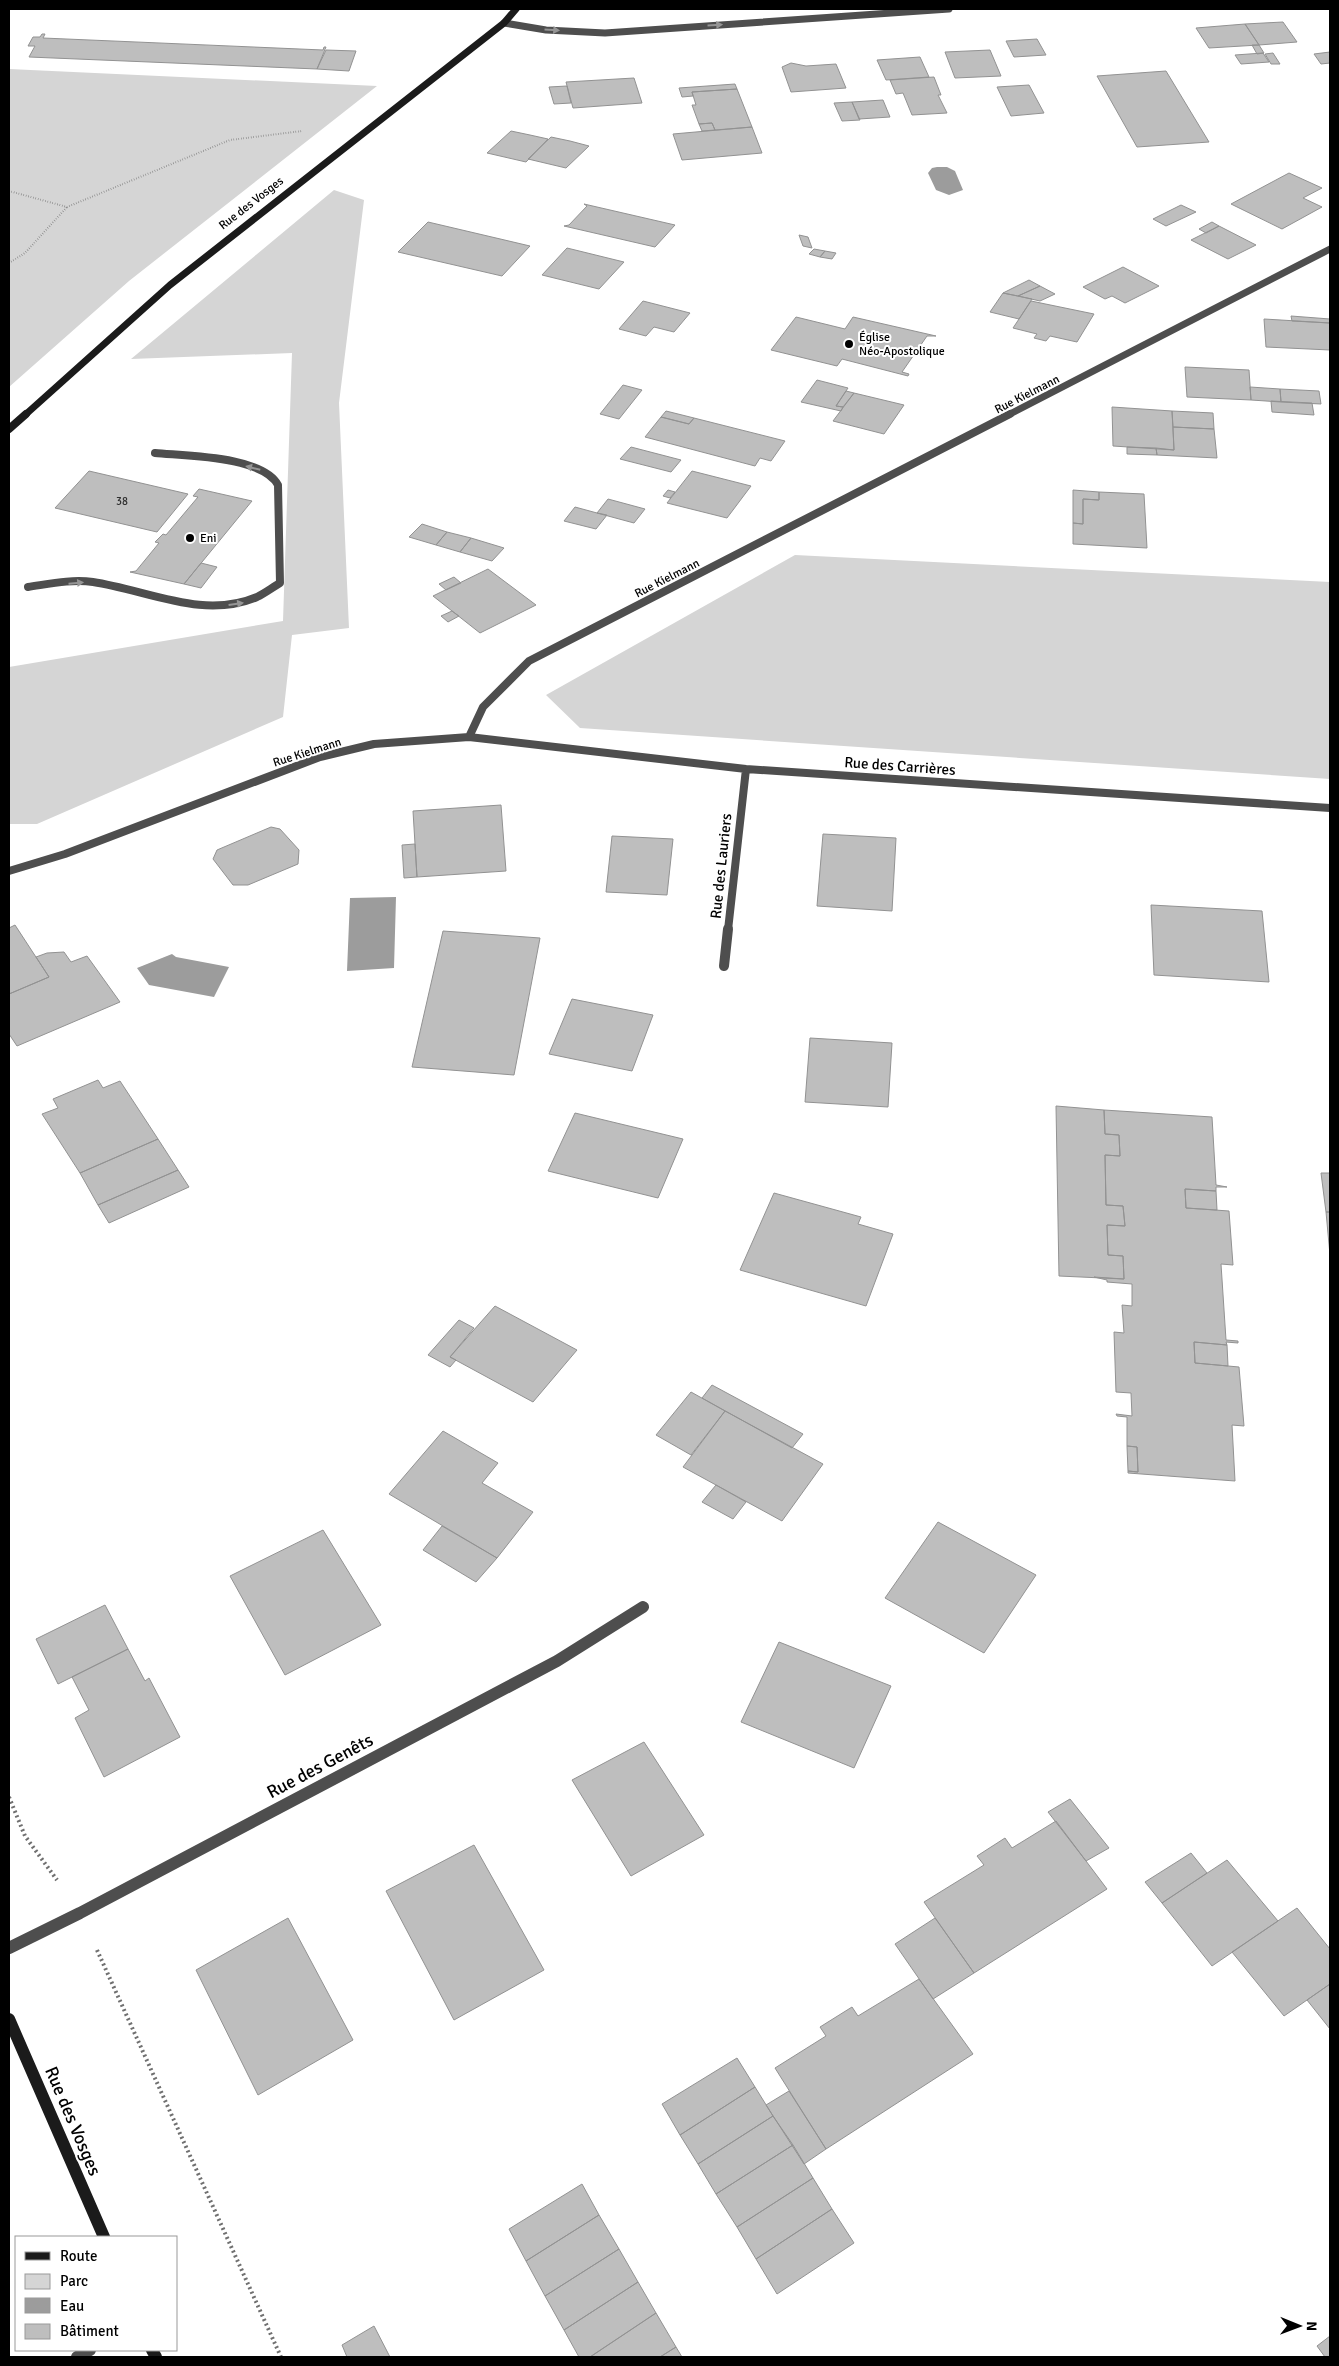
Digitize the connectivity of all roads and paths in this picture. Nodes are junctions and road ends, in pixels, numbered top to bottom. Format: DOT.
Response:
graph roads {
  1 [pos="516,9"];
  2 [pos="949,9"];
  3 [pos="504,24"];
  4 [pos="366,132"];
  5 [pos="9,191"];
  6 [pos="68,207"];
  7 [pos="1330,249"];
  8 [pos="9,263"];
  9 [pos="9,429"];
  10 [pos="155,453"];
  11 [pos="28,587"];
  12 [pos="469,737"];
  13 [pos="746,769"];
  14 [pos="1330,808"];
  15 [pos="9,870"];
  16 [pos="724,966"];
  17 [pos="643,1607"];
  18 [pos="9,1797"];
  19 [pos="80,1913"];
  20 [pos="9,1948"];
  21 [pos="9,2019"];
  22 [pos="104,2236"];
  23 [pos="88,2351"];
  24 [pos="77,2357"];
  25 [pos="281,2357"];
  1 -- 3 [label="main road, Rue des Vosges"];
  3 -- 2 [label="street, one-way"];
  3 -- 4 [label="main road, Rue des Vosges"];
  4 -- 6 [label="path"];
  4 -- 9 [label="main road, Rue des Vosges"];
  5 -- 6 [label="path"];
  6 -- 8 [label="path"];
  7 -- 12 [label="street, Rue Kielmann"];
  11 -- 10 [label="street, one-way"];
  12 -- 13 [label="street, Rue des Carrières"];
  12 -- 15 [label="street, Rue Kielmann"];
  13 -- 14 [label="street, Rue des Carrières"];
  13 -- 16 [label="street, Rue des Lauriers"];
  17 -- 19 [label="street, Rue des Genêts"];
  18 -- 19 [label="path"];
  19 -- 20 [label="street, Rue des Genêts"];
  19 -- 25 [label="path"];
  21 -- 22 [label="main road, Rue des Vosges"];
  23 -- 24 [label="street"];
}
